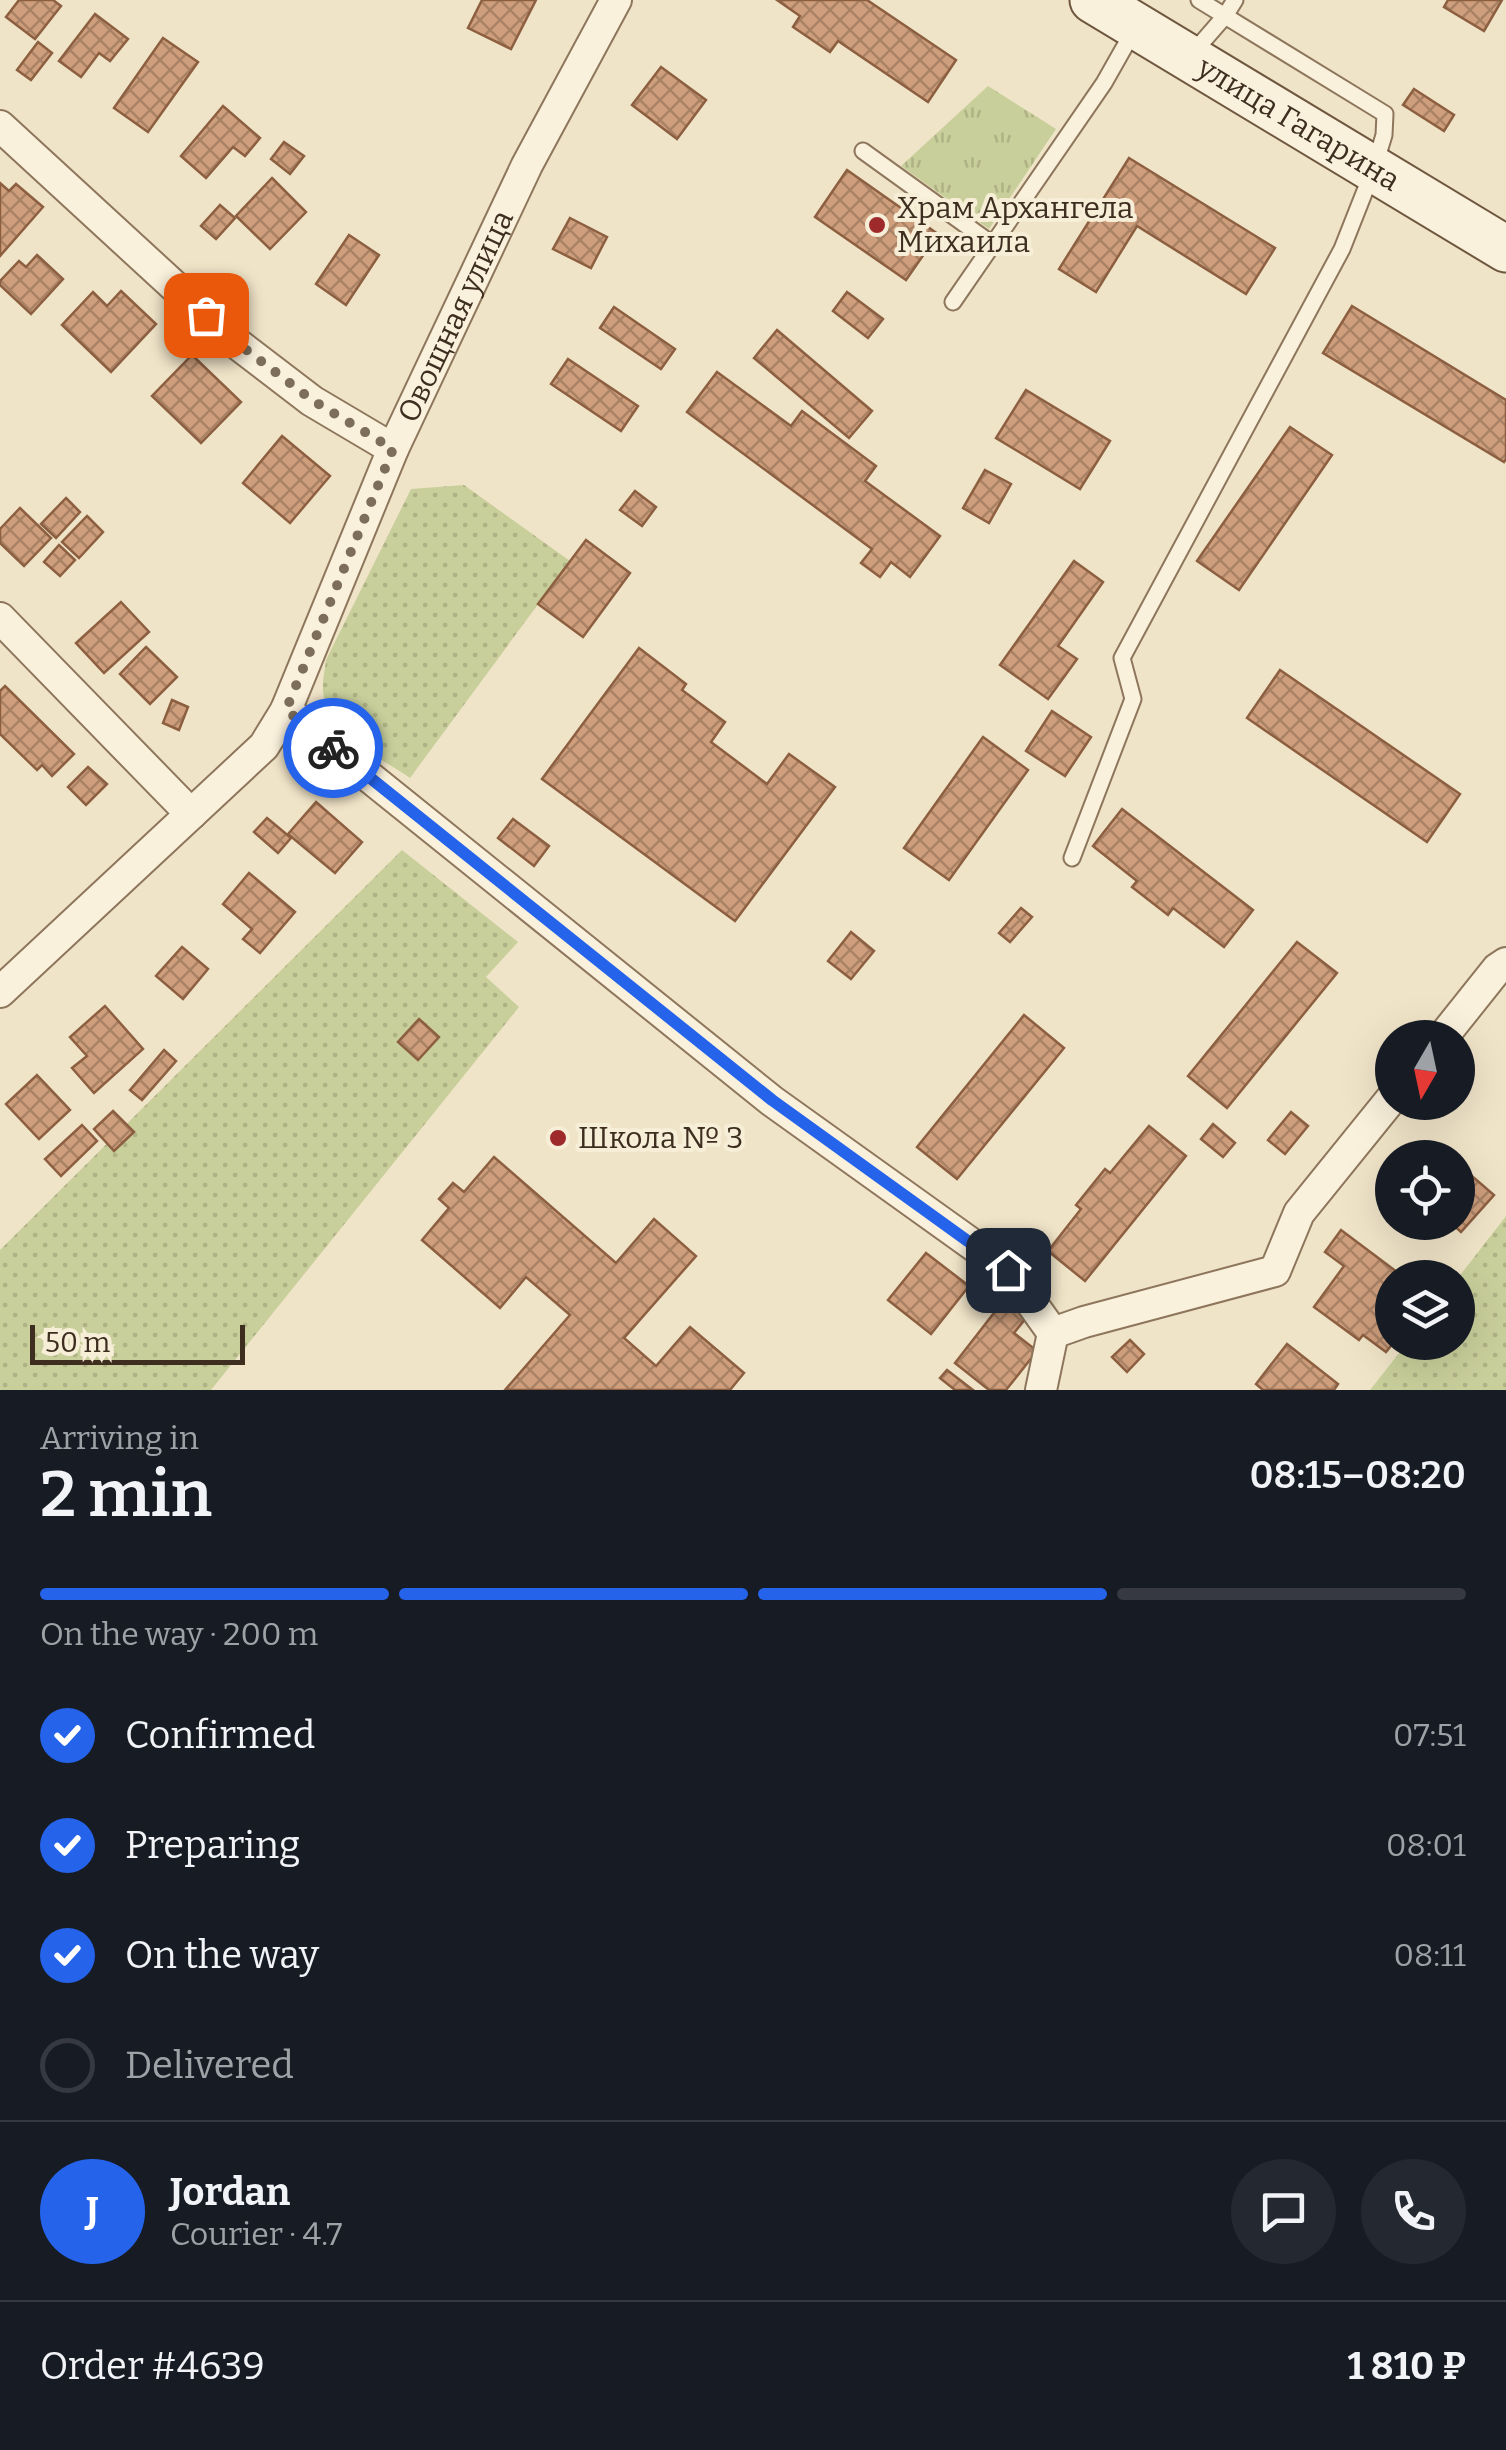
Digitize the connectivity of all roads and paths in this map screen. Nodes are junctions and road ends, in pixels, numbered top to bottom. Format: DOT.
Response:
graph roads {
  1 [pos="616,0"];
  2 [pos="1093,0"];
  3 [pos="1199,0"];
  4 [pos="1236,0"];
  5 [pos="1225,16"];
  6 [pos="1136,26"];
  7 [pos="1188,58"];
  8 [pos="0,126"];
  9 [pos="863,151"];
  10 [pos="1374,168"];
  11 [pos="992,244"];
  12 [pos="1506,250"];
  13 [pos="953,302"];
  14 [pos="393,449"];
  15 [pos="0,618"];
  16 [pos="286,710"];
  17 [pos="192,814"];
  18 [pos="1072,858"];
  19 [pos="1506,963"];
  20 [pos="0,992"];
  21 [pos="1456,1020"];
  22 [pos="1375,1119"];
  23 [pos="1053,1333"];
  24 [pos="1041,1390"];
  1 -- 14 [label="street, Овощная улица"];
  2 -- 6 [label="main road, улица Гагарина"];
  3 -- 5 [label="lane"];
  4 -- 5 [label="lane"];
  5 -- 7 [label="lane"];
  5 -- 10 [label="lane"];
  6 -- 7 [label="main road, улица Гагарина"];
  6 -- 11 [label="lane"];
  7 -- 10 [label="main road, улица Гагарина"];
  8 -- 14 [label="street"];
  9 -- 11 [label="lane"];
  10 -- 12 [label="main road, улица Гагарина"];
  10 -- 18 [label="lane"];
  11 -- 13 [label="lane"];
  14 -- 16 [label="street, Овощная улица"];
  15 -- 17 [label="street"];
  16 -- 17 [label="street, Овощная улица"];
  16 -- 23 [label="street"];
  17 -- 20 [label="street, Овощная улица"];
  19 -- 21 [label="street"];
  22 -- 23 [label="street"];
  23 -- 24 [label="street"];
}
